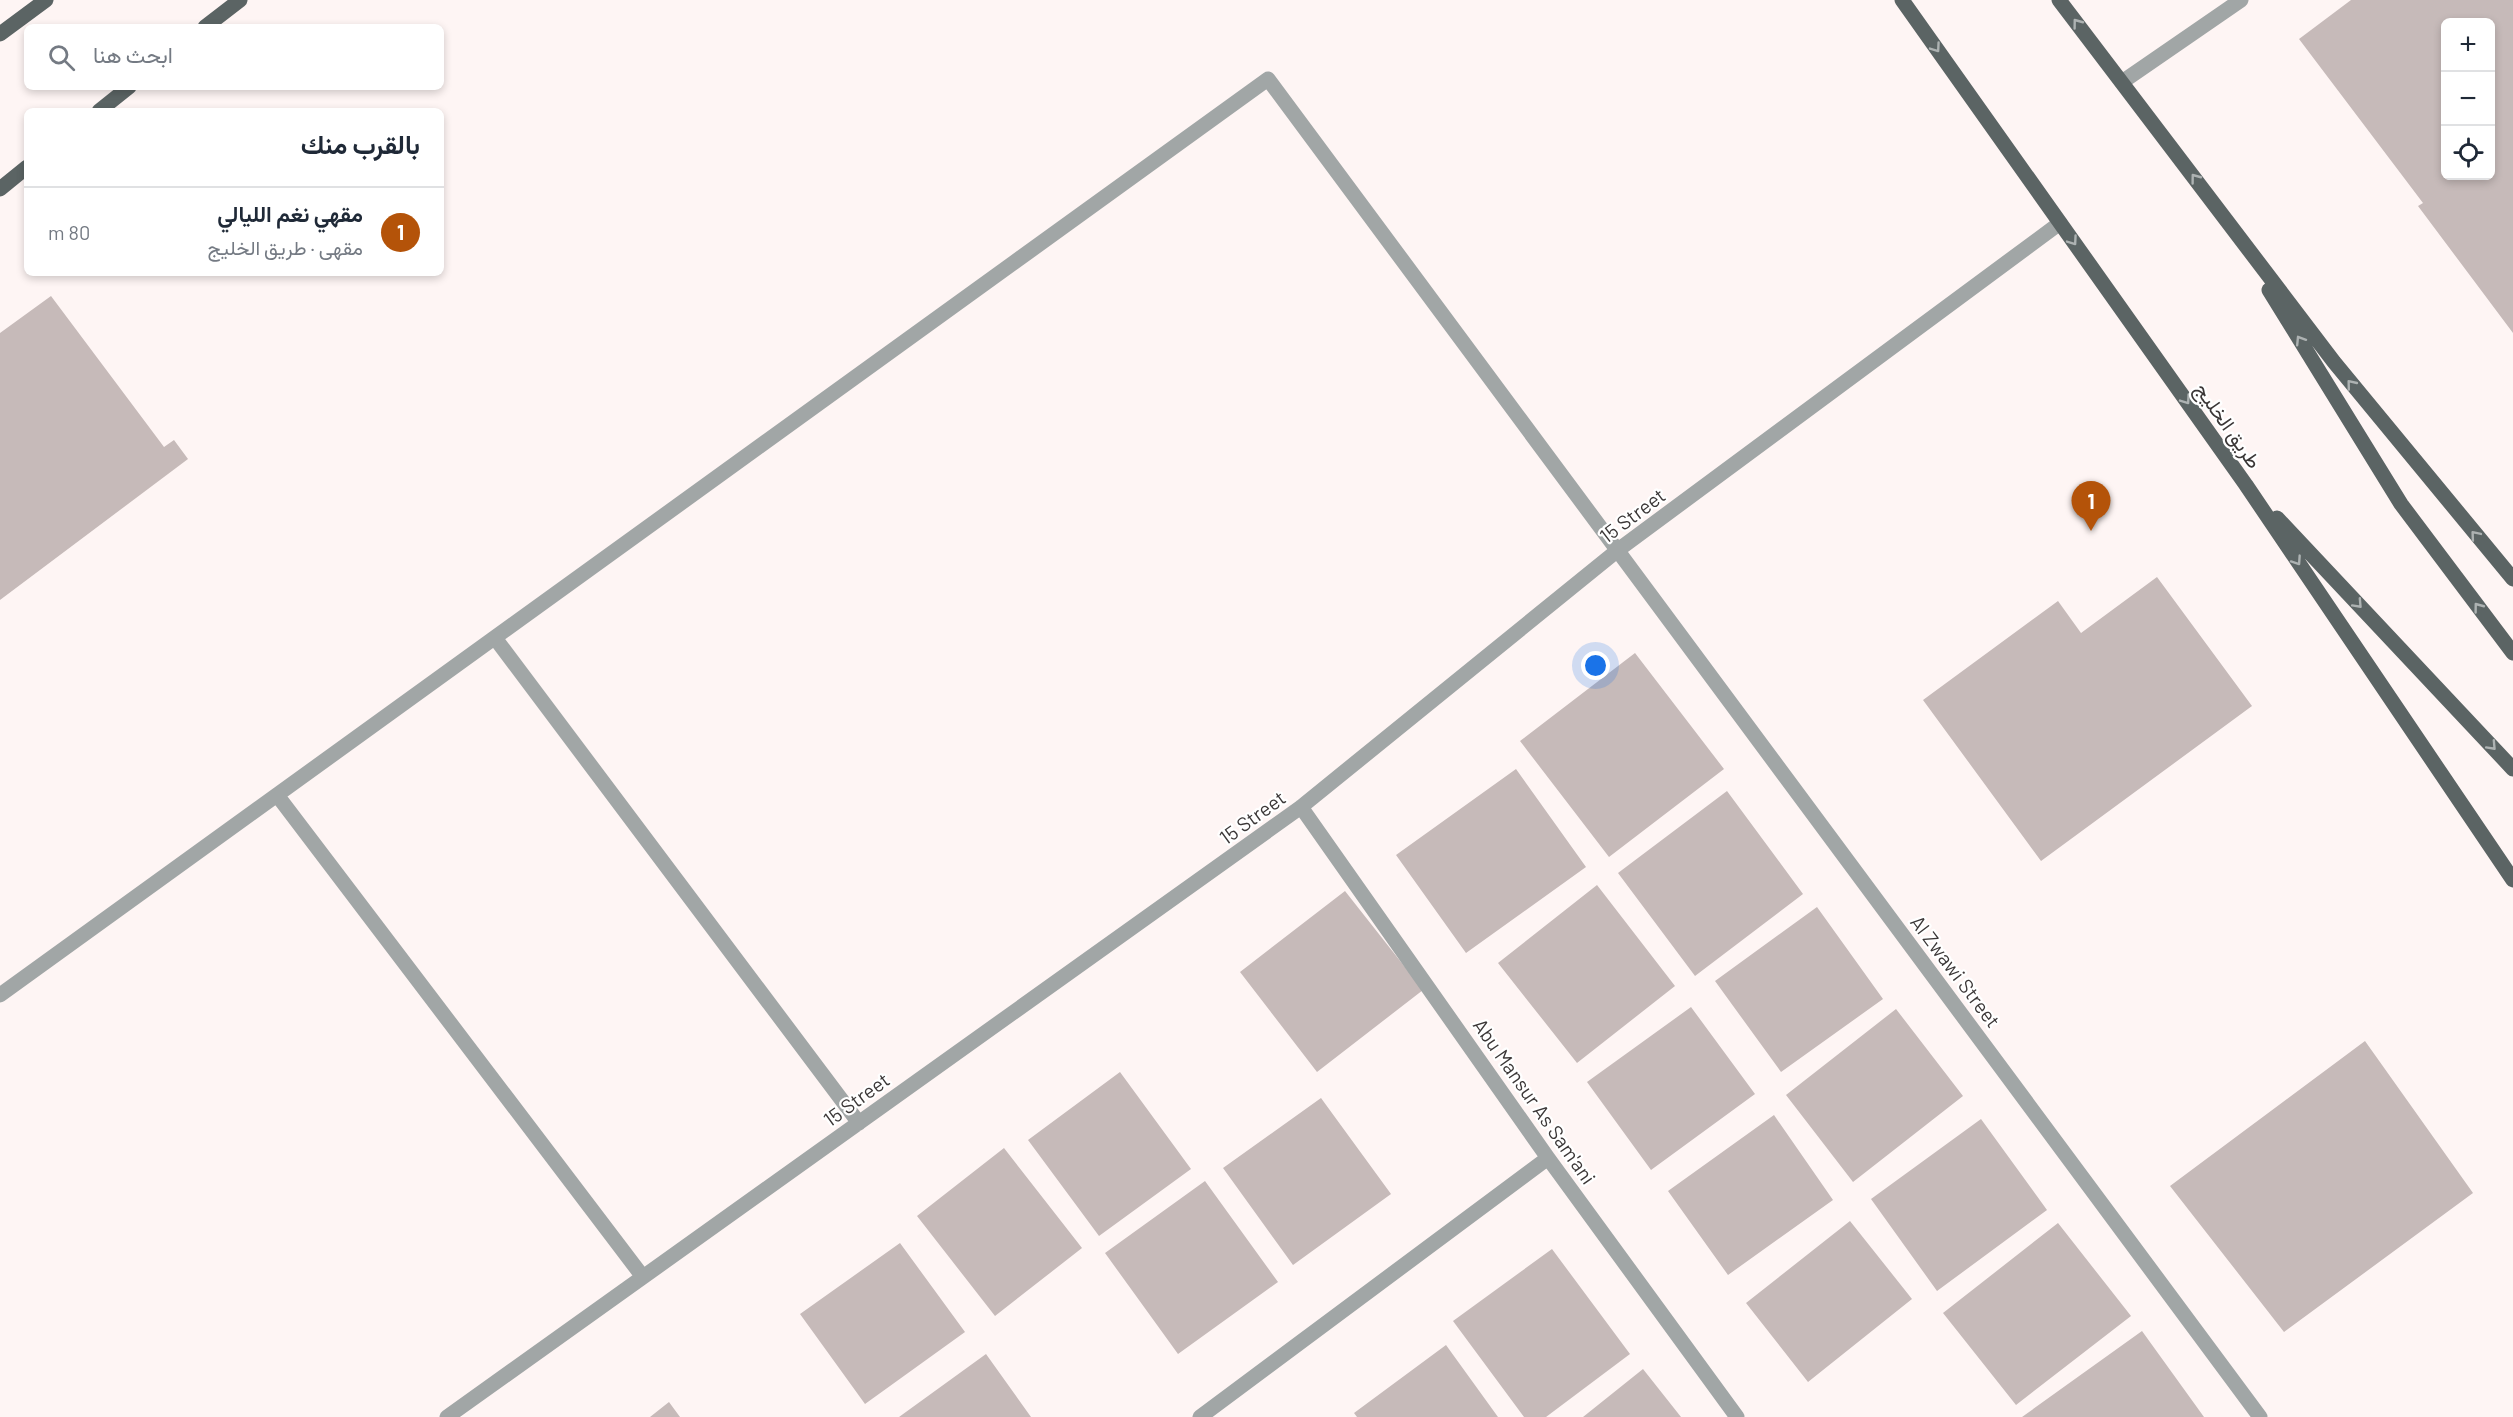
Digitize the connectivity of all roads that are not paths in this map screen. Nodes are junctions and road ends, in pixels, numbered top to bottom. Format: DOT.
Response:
graph roads {
  1 [pos="46,0"];
  2 [pos="240,0"];
  3 [pos="1902,0"];
  4 [pos="2059,0"];
  5 [pos="2241,0"];
  6 [pos="209,24"];
  7 [pos="0,34"];
  8 [pos="2122,81"];
  9 [pos="125,90"];
  10 [pos="103,108"];
  11 [pos="24,169"];
  12 [pos="0,189"];
  13 [pos="2218,209"];
  14 [pos="2060,223"];
  15 [pos="2246,485"];
  16 [pos="1618,550"];
  17 [pos="2513,579"];
  18 [pos="495,638"];
  19 [pos="2513,653"];
  20 [pos="2513,769"];
  21 [pos="277,795"];
  22 [pos="1301,807"];
  23 [pos="2513,880"];
  24 [pos="0,995"];
  25 [pos="859,1123"];
  26 [pos="1548,1158"];
  27 [pos="643,1277"];
  28 [pos="447,1417"];
  29 [pos="1200,1417"];
  30 [pos="1737,1417"];
  31 [pos="2260,1417"];
  1 -- 7 [label="main road"];
  2 -- 6 [label="main road"];
  3 -- 14 [label="main road, طريق الخليج, one-way"];
  8 -- 4 [label="main road, one-way"];
  5 -- 8 [label="street"];
  13 -- 8 [label="main road, one-way"];
  9 -- 10 [label="main road"];
  11 -- 12 [label="main road"];
  17 -- 13 [label="main road, one-way"];
  19 -- 13 [label="main road, one-way"];
  14 -- 15 [label="main road, طريق الخليج, one-way"];
  14 -- 16 [label="street, 15 Street"];
  15 -- 20 [label="main road, one-way"];
  15 -- 23 [label="main road, طريق الخليج, one-way"];
  16 -- 18 [label="street, Al Zwawi Street"];
  16 -- 22 [label="street, 15 Street"];
  16 -- 31 [label="street, Al Zwawi Street"];
  18 -- 21 [label="street"];
  18 -- 25 [label="street"];
  21 -- 24 [label="street"];
  21 -- 27 [label="street"];
  22 -- 25 [label="street, 15 Street"];
  22 -- 26 [label="street, Abu Mansur As Sam'ani"];
  25 -- 27 [label="street, 15 Street"];
  26 -- 29 [label="street"];
  26 -- 30 [label="street, Abu Mansur As Sam'ani"];
  27 -- 28 [label="street, 15 Street"];
}
